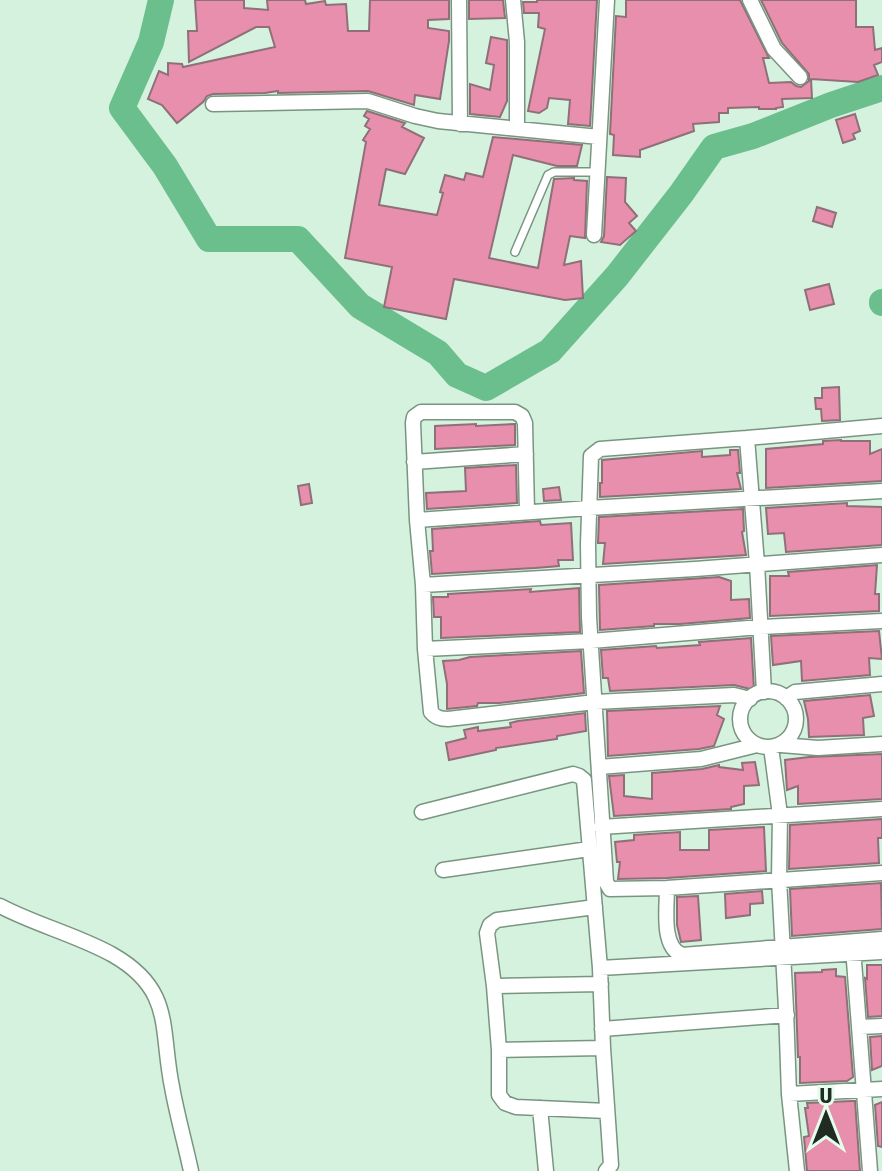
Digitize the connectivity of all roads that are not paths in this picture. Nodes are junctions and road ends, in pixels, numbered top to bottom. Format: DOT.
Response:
graph roads {
  1 [pos="459,0"];
  2 [pos="513,0"];
  3 [pos="607,0"];
  4 [pos="750,0"];
  5 [pos="800,77"];
  6 [pos="213,104"];
  7 [pos="460,124"];
  8 [pos="517,128"];
  9 [pos="599,137"];
  10 [pos="597,172"];
  11 [pos="594,235"];
  12 [pos="515,252"];
  13 [pos="882,426"];
  14 [pos="747,438"];
  15 [pos="526,454"];
  16 [pos="414,462"];
  17 [pos="882,491"];
  18 [pos="752,500"];
  19 [pos="589,508"];
  20 [pos="527,512"];
  21 [pos="417,520"];
  22 [pos="882,555"];
  23 [pos="757,564"];
  24 [pos="588,575"];
  25 [pos="423,585"];
  26 [pos="882,621"];
  27 [pos="760,627"];
  28 [pos="591,641"];
  29 [pos="425,649"];
  30 [pos="882,684"];
  31 [pos="764,692"];
  32 [pos="786,698"];
  33 [pos="750,699"];
  34 [pos="595,702"];
  35 [pos="882,744"];
  36 [pos="770,746"];
  37 [pos="599,767"];
  38 [pos="882,809"];
  39 [pos="422,812"];
  40 [pos="780,815"];
  41 [pos="601,827"];
  42 [pos="589,849"];
  43 [pos="443,870"];
  44 [pos="882,873"];
  45 [pos="779,879"];
  46 [pos="667,888"];
  47 [pos="649,897"];
  48 [pos="595,903"];
  49 [pos="0,906"];
  50 [pos="882,939"];
  51 [pos="853,948"];
  52 [pos="783,952"];
  53 [pos="882,952"];
  54 [pos="600,968"];
  55 [pos="601,984"];
  56 [pos="494,986"];
  57 [pos="787,1015"];
  58 [pos="882,1026"];
  59 [pos="860,1027"];
  60 [pos="602,1029"];
  61 [pos="603,1048"];
  62 [pos="499,1050"];
  63 [pos="882,1089"];
  64 [pos="864,1090"];
  65 [pos="789,1094"];
  66 [pos="540,1108"];
  67 [pos="607,1111"];
  68 [pos="876,1155"];
  69 [pos="191,1171"];
  70 [pos="546,1171"];
  71 [pos="606,1171"];
  72 [pos="797,1171"];
  73 [pos="870,1171"];
  1 -- 7 [label="street"];
  2 -- 8 [label="street"];
  3 -- 9 [label="street"];
  4 -- 5 [label="street"];
  6 -- 7 [label="street"];
  7 -- 8 [label="street"];
  8 -- 9 [label="street"];
  9 -- 10 [label="street"];
  10 -- 11 [label="street"];
  10 -- 12 [label="lane"];
  13 -- 14 [label="street"];
  14 -- 18 [label="street"];
  14 -- 19 [label="street"];
  15 -- 16 [label="street"];
  15 -- 16 [label="street"];
  15 -- 20 [label="street"];
  16 -- 21 [label="street"];
  17 -- 18 [label="street"];
  18 -- 19 [label="street"];
  18 -- 23 [label="street"];
  19 -- 20 [label="street"];
  19 -- 24 [label="street"];
  20 -- 21 [label="street"];
  21 -- 25 [label="street"];
  22 -- 23 [label="street"];
  23 -- 24 [label="street"];
  23 -- 27 [label="street"];
  24 -- 25 [label="street"];
  24 -- 28 [label="street"];
  25 -- 29 [label="street"];
  26 -- 27 [label="street"];
  27 -- 28 [label="street"];
  27 -- 31 [label="street"];
  28 -- 29 [label="street"];
  28 -- 34 [label="street"];
  29 -- 34 [label="street"];
  30 -- 32 [label="street"];
  31 -- 32 [label="street"];
  31 -- 33 [label="street"];
  32 -- 36 [label="street"];
  33 -- 34 [label="street"];
  33 -- 36 [label="street"];
  34 -- 37 [label="street"];
  35 -- 36 [label="street"];
  36 -- 37 [label="street"];
  36 -- 40 [label="street"];
  37 -- 41 [label="street"];
  38 -- 40 [label="street"];
  39 -- 42 [label="street"];
  40 -- 41 [label="street"];
  40 -- 45 [label="street"];
  41 -- 46 [label="street"];
  42 -- 43 [label="street"];
  42 -- 48 [label="street"];
  44 -- 45 [label="street"];
  45 -- 46 [label="street"];
  45 -- 52 [label="street"];
  46 -- 52 [label="street"];
  47 -- 48 [label="street"];
  48 -- 54 [label="street"];
  48 -- 56 [label="street"];
  49 -- 69 [label="street"];
  50 -- 51 [label="street"];
  51 -- 52 [label="street"];
  51 -- 53 [label="street"];
  51 -- 59 [label="street"];
  52 -- 54 [label="street"];
  52 -- 57 [label="street"];
  54 -- 55 [label="street"];
  55 -- 56 [label="street"];
  55 -- 60 [label="street"];
  56 -- 62 [label="street"];
  57 -- 60 [label="street"];
  57 -- 65 [label="street"];
  58 -- 59 [label="street"];
  59 -- 64 [label="street"];
  60 -- 61 [label="street"];
  61 -- 62 [label="street"];
  61 -- 67 [label="street"];
  62 -- 66 [label="street"];
  63 -- 64 [label="street"];
  64 -- 65 [label="street"];
  64 -- 68 [label="street"];
  65 -- 72 [label="street"];
  66 -- 67 [label="street"];
  66 -- 70 [label="street"];
  67 -- 71 [label="street"];
  68 -- 73 [label="street"];
}
